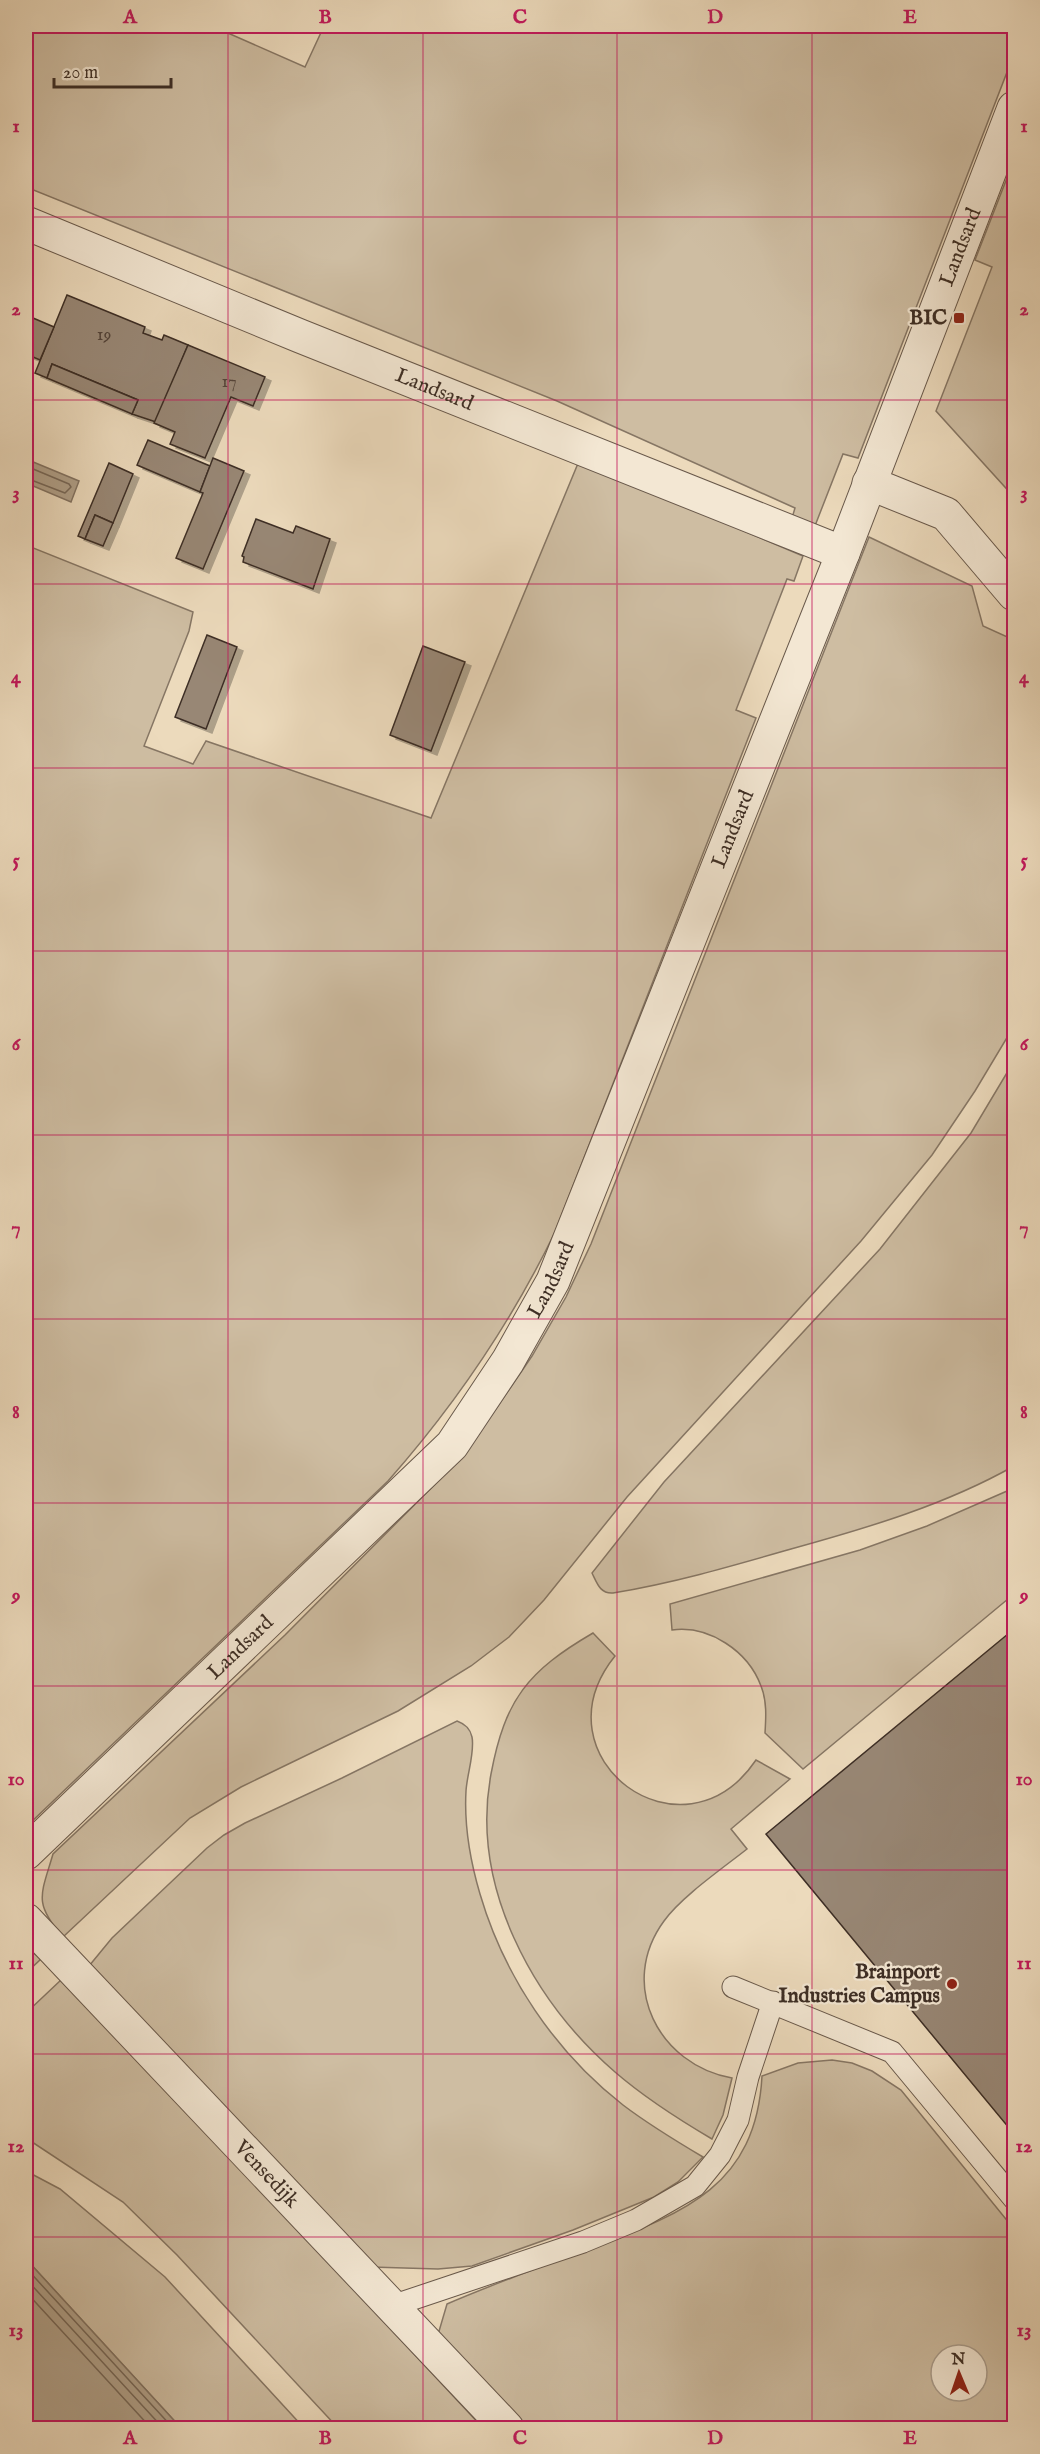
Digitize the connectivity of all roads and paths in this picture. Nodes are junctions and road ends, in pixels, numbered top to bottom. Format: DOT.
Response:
graph roads {
  1 [pos="1014,108"];
  2 [pos="26,224"];
  3 [pos="869,483"];
  4 [pos="843,553"];
  5 [pos="1014,594"];
  6 [pos="26,1854"];
  7 [pos="26,1920"];
  8 [pos="733,1987"];
  9 [pos="773,2002"];
  10 [pos="1014,2199"];
  11 [pos="392,2306"];
  12 [pos="507,2428"];
  1 -- 3 [label="street, Landsard"];
  2 -- 4 [label="street, Landsard"];
  3 -- 4 [label="street, Landsard"];
  3 -- 5 [label="street"];
  4 -- 6 [label="street, Landsard"];
  7 -- 11 [label="street, Vensedijk"];
  8 -- 9 [label="lane"];
  9 -- 10 [label="lane"];
  9 -- 11 [label="lane"];
  11 -- 12 [label="street, Vensedijk"];
}
